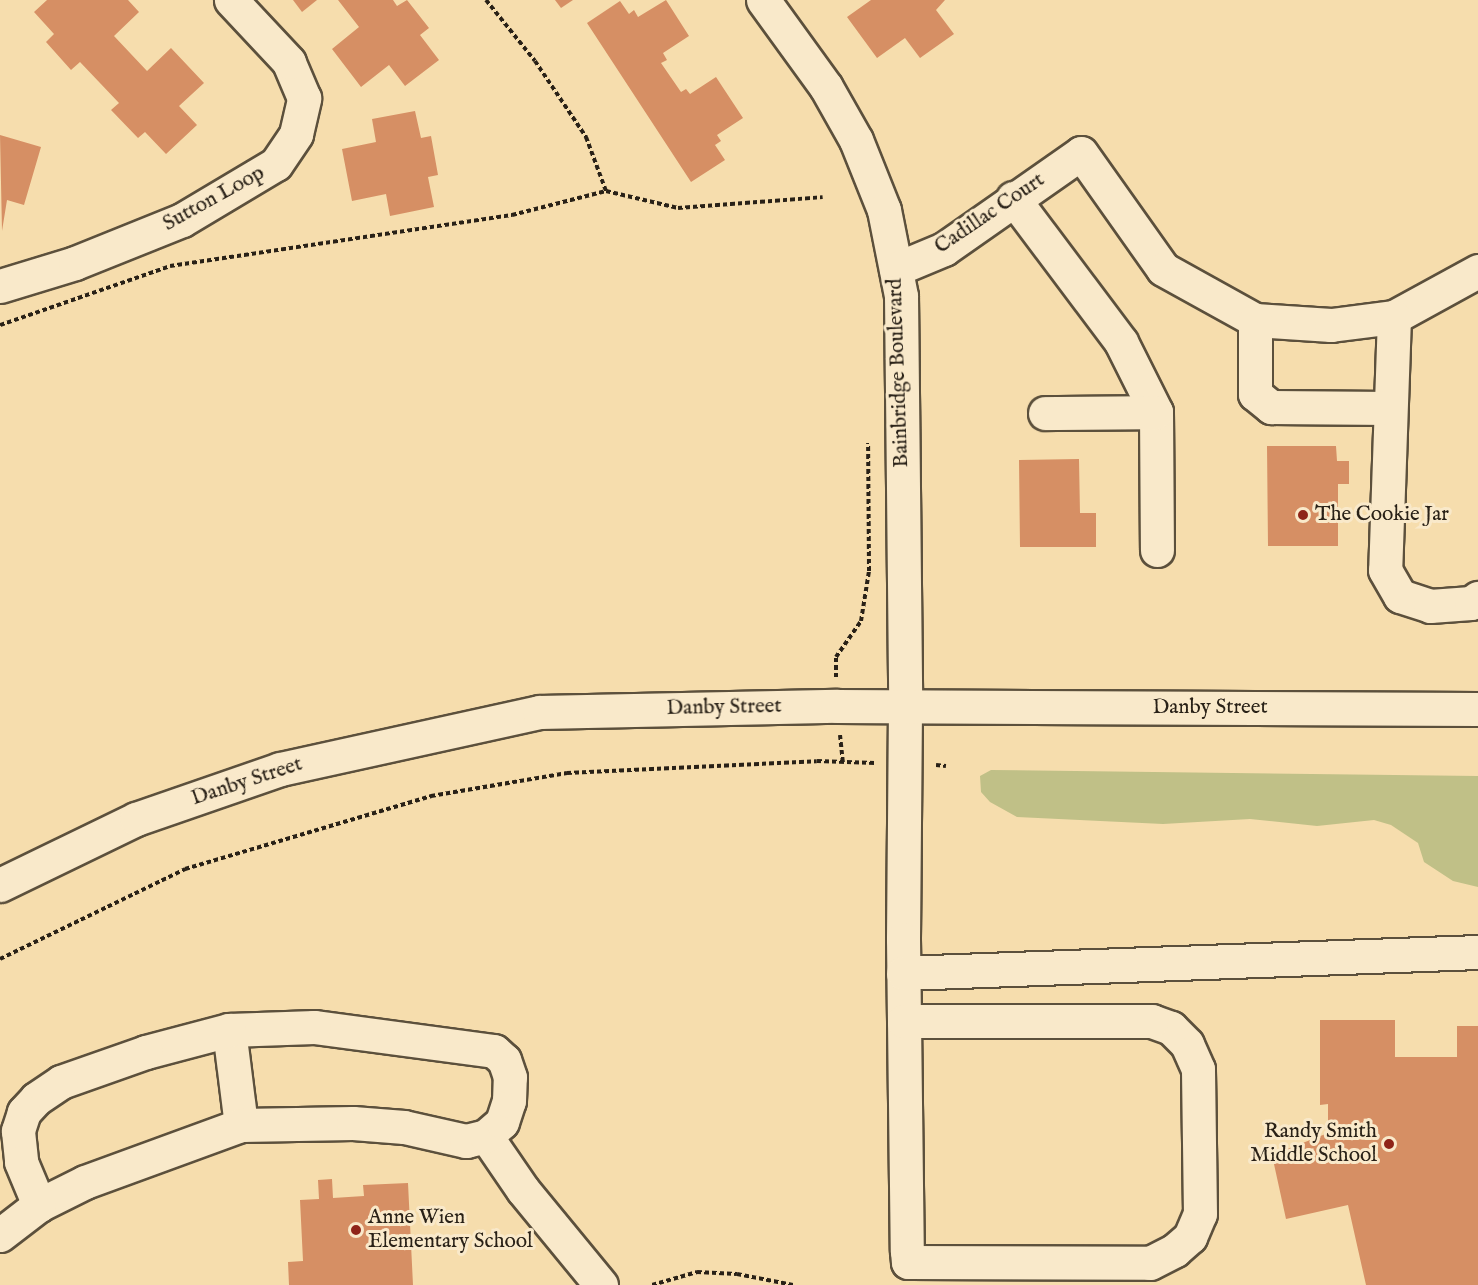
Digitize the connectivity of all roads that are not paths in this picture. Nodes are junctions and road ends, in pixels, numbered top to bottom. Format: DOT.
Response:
graph roads {
  1 [pos="231,0"];
  2 [pos="764,0"];
  3 [pos="1013,198"];
  4 [pos="896,269"];
  5 [pos="1478,272"];
  6 [pos="0,286"];
  7 [pos="1394,317"];
  8 [pos="1255,320"];
  9 [pos="1390,408"];
  10 [pos="1156,412"];
  11 [pos="1045,413"];
  12 [pos="1157,550"];
  13 [pos="1478,598"];
  14 [pos="905,708"];
  15 [pos="1478,708"];
  16 [pos="0,885"];
  17 [pos="1478,951"];
  18 [pos="903,973"];
  19 [pos="904,1021"];
  20 [pos="229,1030"];
  21 [pos="241,1125"];
  22 [pos="486,1136"];
  23 [pos="39,1205"];
  24 [pos="0,1235"];
  25 [pos="909,1274"];
  26 [pos="600,1285"];
  1 -- 6 [label="street, Sutton Loop"];
  2 -- 4 [label="street, Bainbridge Boulevard"];
  3 -- 4 [label="street, Cadillac Court"];
  3 -- 8 [label="street, Cadillac Court"];
  3 -- 10 [label="street"];
  4 -- 14 [label="street, Bainbridge Boulevard"];
  5 -- 7 [label="street"];
  7 -- 8 [label="street"];
  7 -- 9 [label="street"];
  8 -- 9 [label="street"];
  9 -- 13 [label="street"];
  10 -- 11 [label="street"];
  10 -- 12 [label="street"];
  14 -- 15 [label="street, Danby Street"];
  14 -- 16 [label="street, Danby Street"];
  14 -- 18 [label="street, Bainbridge Boulevard"];
  17 -- 18 [label="street"];
  18 -- 19 [label="street, Bainbridge Boulevard"];
  19 -- 25 [label="street, Bainbridge Boulevard"];
  19 -- 25 [label="street"];
  20 -- 21 [label="street"];
  20 -- 22 [label="street"];
  20 -- 23 [label="street"];
  21 -- 22 [label="street"];
  21 -- 23 [label="street"];
  22 -- 26 [label="street"];
  23 -- 24 [label="street"];
}
